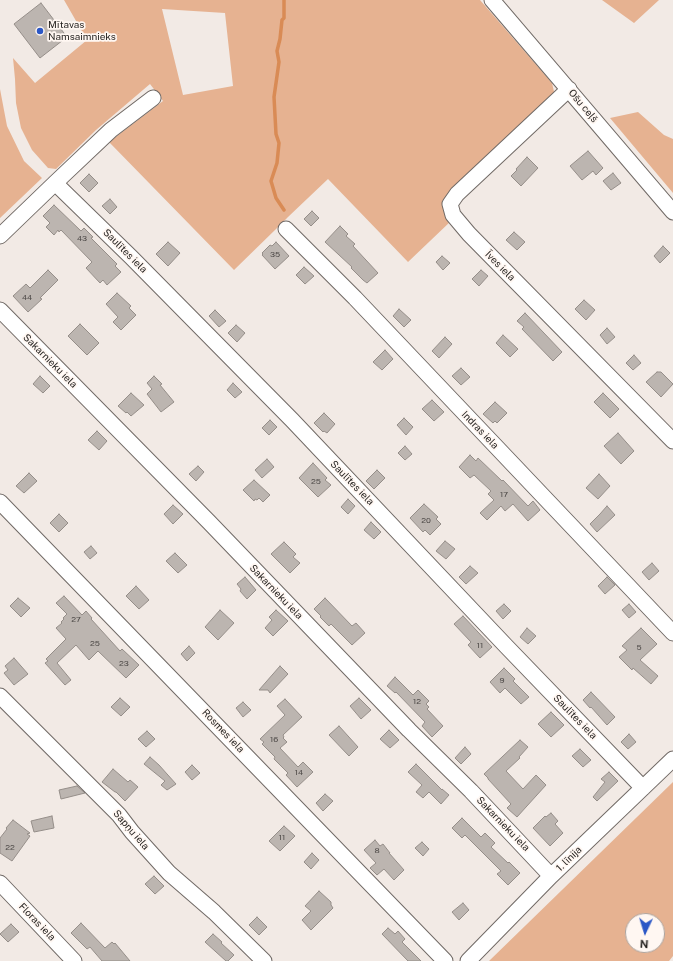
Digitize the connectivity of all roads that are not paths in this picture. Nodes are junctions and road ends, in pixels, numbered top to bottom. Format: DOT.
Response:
graph roads {
  1 [pos="492,0"];
  2 [pos="569,90"];
  3 [pos="153,98"];
  4 [pos="55,183"];
  5 [pos="673,212"];
  6 [pos="286,229"];
  7 [pos="0,236"];
  8 [pos="0,310"];
  9 [pos="673,441"];
  10 [pos="0,502"];
  11 [pos="673,633"];
  12 [pos="0,696"];
  13 [pos="673,759"];
  14 [pos="643,788"];
  15 [pos="551,876"];
  16 [pos="0,883"];
  17 [pos="471,960"];
  18 [pos="74,961"];
  19 [pos="264,961"];
  20 [pos="445,961"];
  1 -- 2 [label="street, Ošu ceļš"];
  2 -- 5 [label="street, Ošu ceļš"];
  2 -- 9 [label="street, Īves iela"];
  3 -- 4 [label="street"];
  4 -- 7 [label="street"];
  4 -- 14 [label="street, Saulītes iela"];
  6 -- 11 [label="street, Indras iela"];
  8 -- 15 [label="street, Sakarnieku iela"];
  10 -- 20 [label="street, Rosmes iela"];
  12 -- 19 [label="street, Sapņu iela"];
  13 -- 14 [label="street, 1. līnija"];
  14 -- 15 [label="street, 1. līnija"];
  15 -- 17 [label="street, 1. līnija"];
  16 -- 18 [label="street, Floras iela"];
}
